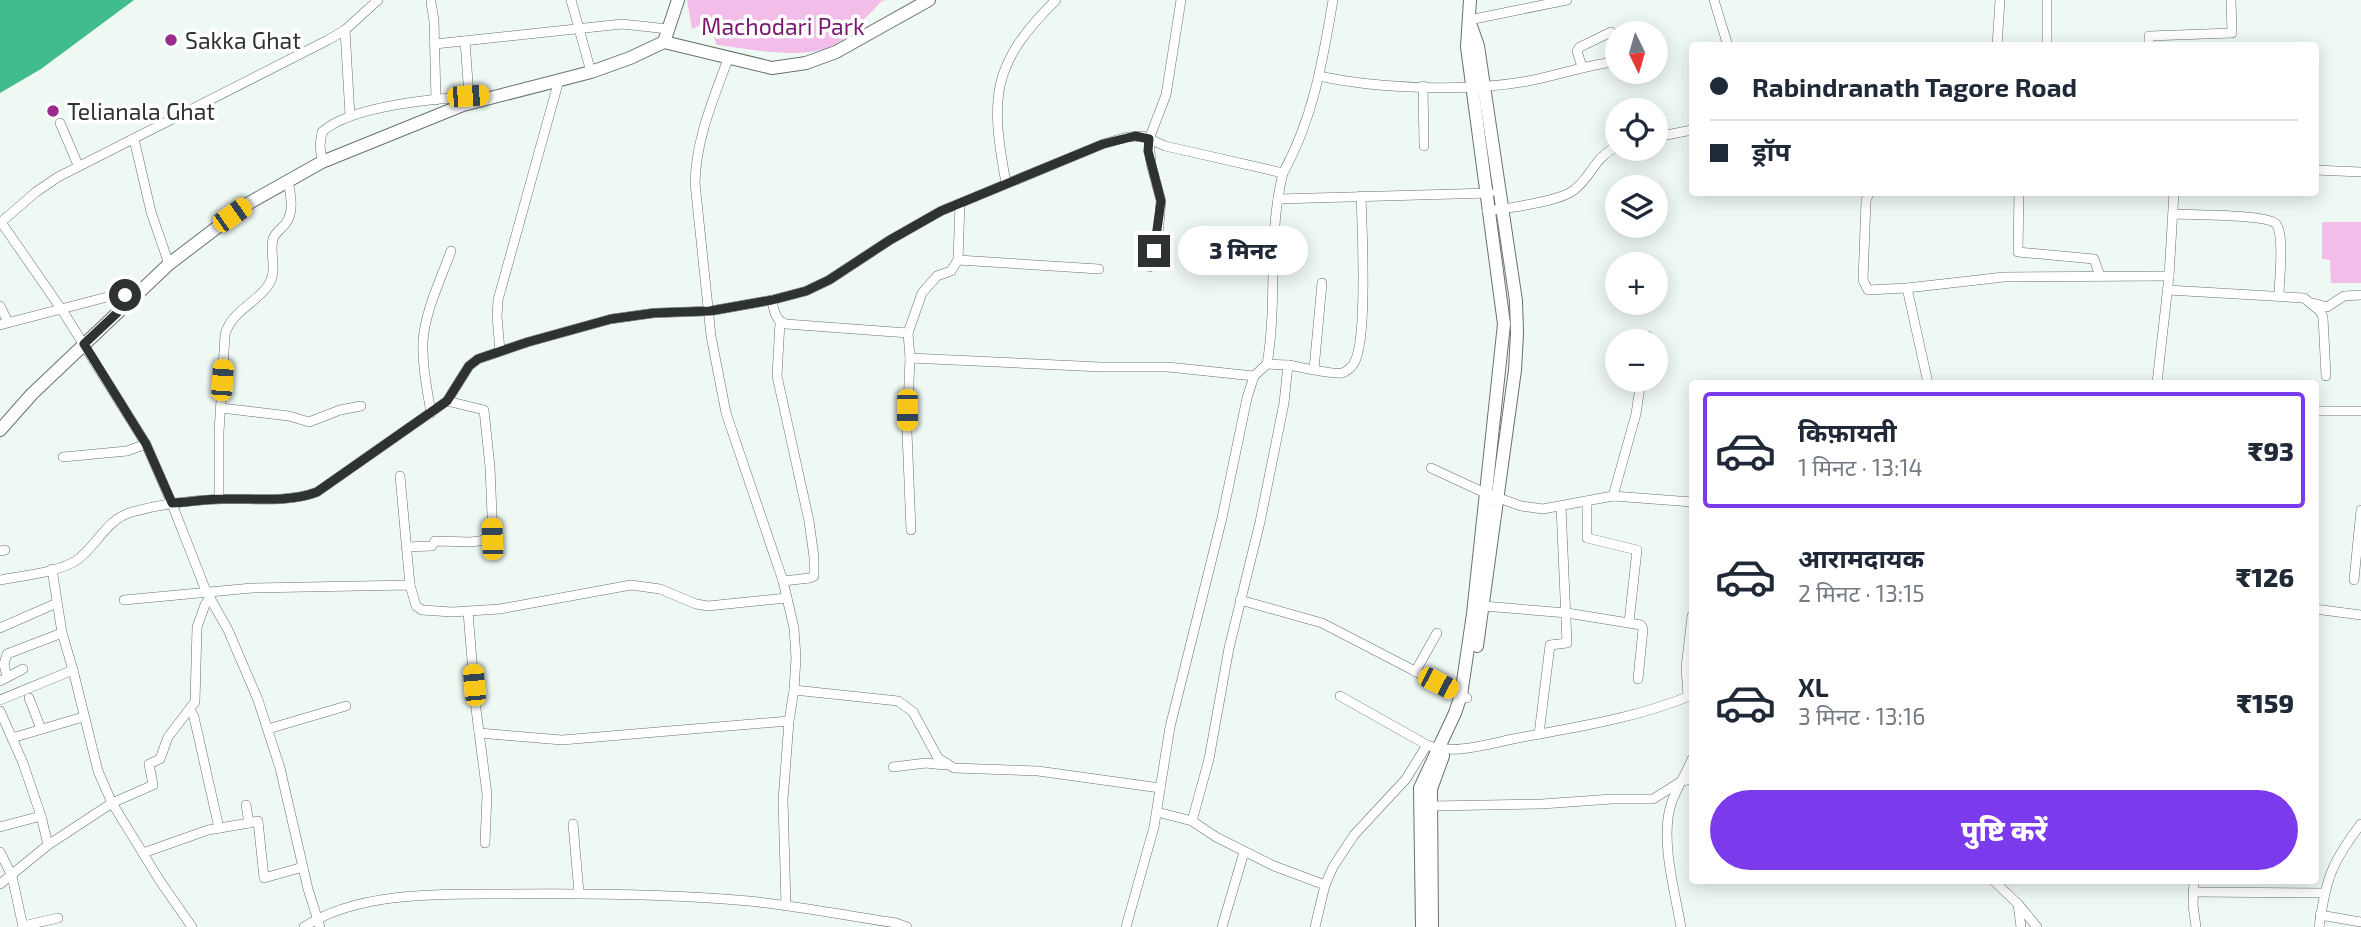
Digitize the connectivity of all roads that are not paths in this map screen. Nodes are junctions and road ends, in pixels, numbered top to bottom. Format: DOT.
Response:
graph roads {
  1 [pos="378,0"];
  2 [pos="571,0"];
  3 [pos="678,0"];
  4 [pos="929,0"];
  5 [pos="1056,0"];
  6 [pos="1181,0"];
  7 [pos="1333,0"];
  8 [pos="1470,0"];
  9 [pos="1567,0"];
  10 [pos="1714,0"];
  11 [pos="2000,0"];
  12 [pos="2048,0"];
  13 [pos="2231,0"];
  14 [pos="431,2"];
  15 [pos="1469,20"];
  16 [pos="580,29"];
  17 [pos="345,30"];
  18 [pos="666,35"];
  19 [pos="1605,35"];
  20 [pos="465,41"];
  21 [pos="1727,42"];
  22 [pos="1997,42"];
  23 [pos="2046,42"];
  24 [pos="2149,42"];
  25 [pos="435,44"];
  26 [pos="728,59"];
  27 [pos="1605,63"];
  28 [pos="1582,66"];
  29 [pos="591,72"];
  30 [pos="1319,76"];
  31 [pos="559,80"];
  32 [pos="1423,86"];
  33 [pos="1478,87"];
  34 [pos="502,94"];
  35 [pos="468,96"];
  36 [pos="436,100"];
  37 [pos="350,116"];
  38 [pos="60,123"];
  39 [pos="1689,132"];
  40 [pos="1668,135"];
  41 [pos="134,139"];
  42 [pos="1149,139"];
  43 [pos="1424,146"];
  44 [pos="1605,154"];
  45 [pos="322,162"];
  46 [pos="78,165"];
  47 [pos="2319,170"];
  48 [pos="2361,172"];
  49 [pos="1283,173"];
  50 [pos="288,180"];
  51 [pos="1006,183"];
  52 [pos="1492,192"];
  53 [pos="1361,196"];
  54 [pos="1868,196"];
  55 [pos="2019,196"];
  56 [pos="2174,196"];
  57 [pos="1278,200"];
  58 [pos="960,203"];
  59 [pos="1502,209"];
  60 [pos="1487,211"];
  61 [pos="2173,214"];
  62 [pos="0,222"];
  63 [pos="451,251"];
  64 [pos="958,260"];
  65 [pos="169,264"];
  66 [pos="1150,267"];
  67 [pos="1099,269"];
  68 [pos="2100,276"];
  69 [pos="2169,276"];
  70 [pos="1322,283"];
  71 [pos="1907,288"];
  72 [pos="2168,290"];
  73 [pos="2361,295"];
  74 [pos="2278,296"];
  75 [pos="134,297"];
  76 [pos="772,300"];
  77 [pos="2311,303"];
  78 [pos="0,306"];
  79 [pos="62,310"];
  80 [pos="710,311"];
  81 [pos="780,322"];
  82 [pos="4,323"];
  83 [pos="908,333"];
  84 [pos="84,344"];
  85 [pos="500,351"];
  86 [pos="909,358"];
  87 [pos="1267,365"];
  88 [pos="1288,365"];
  89 [pos="1314,369"];
  90 [pos="1254,376"];
  91 [pos="2326,376"];
  92 [pos="1927,380"];
  93 [pos="2157,380"];
  94 [pos="1639,392"];
  95 [pos="447,401"];
  96 [pos="361,406"];
  97 [pos="220,408"];
  98 [pos="2319,411"];
  99 [pos="2361,411"];
  100 [pos="431,413"];
  101 [pos="0,430"];
  102 [pos="146,444"];
  103 [pos="63,457"];
  104 [pos="1431,468"];
  105 [pos="400,476"];
  106 [pos="1491,495"];
  107 [pos="1613,496"];
  108 [pos="219,499"];
  109 [pos="1587,501"];
  110 [pos="1689,502"];
  111 [pos="172,503"];
  112 [pos="1561,506"];
  113 [pos="2361,510"];
  114 [pos="911,530"];
  115 [pos="406,547"];
  116 [pos="52,569"];
  117 [pos="0,580"];
  118 [pos="2354,580"];
  119 [pos="783,581"];
  120 [pos="410,584"];
  121 [pos="208,594"];
  122 [pos="787,598"];
  123 [pos="124,600"];
  124 [pos="1240,600"];
  125 [pos="57,603"];
  126 [pos="1483,606"];
  127 [pos="2319,609"];
  128 [pos="468,612"];
  129 [pos="1567,613"];
  130 [pos="2361,615"];
  131 [pos="1629,622"];
  132 [pos="0,628"];
  133 [pos="1437,633"];
  134 [pos="62,634"];
  135 [pos="1689,642"];
  136 [pos="23,669"];
  137 [pos="73,670"];
  138 [pos="1415,672"];
  139 [pos="3,679"];
  140 [pos="1638,679"];
  141 [pos="1689,689"];
  142 [pos="794,690"];
  143 [pos="1340,696"];
  144 [pos="1464,696"];
  145 [pos="1689,696"];
  146 [pos="29,698"];
  147 [pos="0,700"];
  148 [pos="346,706"];
  149 [pos="190,709"];
  150 [pos="0,711"];
  151 [pos="83,717"];
  152 [pos="789,721"];
  153 [pos="268,729"];
  154 [pos="41,730"];
  155 [pos="479,733"];
  156 [pos="1539,734"];
  157 [pos="12,738"];
  158 [pos="1437,748"];
  159 [pos="946,765"];
  160 [pos="893,766"];
  161 [pos="1689,766"];
  162 [pos="1689,780"];
  163 [pos="1682,781"];
  164 [pos="1160,788"];
  165 [pos="112,803"];
  166 [pos="246,805"];
  167 [pos="1432,806"];
  168 [pos="1157,812"];
  169 [pos="41,816"];
  170 [pos="1192,821"];
  171 [pos="249,823"];
  172 [pos="573,824"];
  173 [pos="2361,824"];
  174 [pos="0,827"];
  175 [pos="219,828"];
  176 [pos="485,842"];
  177 [pos="48,845"];
  178 [pos="0,852"];
  179 [pos="1244,852"];
  180 [pos="143,853"];
  181 [pos="303,867"];
  182 [pos="12,876"];
  183 [pos="0,884"];
  184 [pos="1997,884"];
  185 [pos="2194,884"];
  186 [pos="1325,885"];
  187 [pos="2193,892"];
  188 [pos="2324,892"];
  189 [pos="579,893"];
  190 [pos="2018,904"];
  191 [pos="786,906"];
  192 [pos="2320,915"];
  193 [pos="58,918"];
  194 [pos="2361,922"];
  195 [pos="318,923"];
  196 [pos="23,926"];
  197 [pos="192,927"];
  198 [pos="304,927"];
  199 [pos="907,927"];
  200 [pos="1126,927"];
  201 [pos="1222,927"];
  202 [pos="1315,927"];
  203 [pos="1422,927"];
  204 [pos="1432,927"];
  205 [pos="1681,927"];
  206 [pos="2021,927"];
  207 [pos="2037,927"];
  208 [pos="2196,927"];
  209 [pos="2319,927"];
  1 -- 17 [label="street"];
  2 -- 16 [label="street"];
  3 -- 18 [label="street"];
  4 -- 26 [label="street"];
  5 -- 51 [label="street"];
  6 -- 42 [label="street"];
  7 -- 30 [label="street"];
  8 -- 15 [label="street"];
  9 -- 15 [label="street"];
  10 -- 21 [label="street"];
  11 -- 22 [label="street"];
  12 -- 23 [label="street"];
  13 -- 24 [label="street"];
  14 -- 25 [label="street"];
  15 -- 33 [label="street"];
  16 -- 18 [label="street"];
  16 -- 20 [label="street"];
  16 -- 29 [label="street"];
  17 -- 37 [label="street"];
  17 -- 41 [label="street"];
  18 -- 26 [label="street"];
  18 -- 29 [label="street"];
  19 -- 28 [label="street"];
  20 -- 25 [label="street"];
  20 -- 35 [label="street"];
  25 -- 36 [label="street"];
  26 -- 80 [label="street"];
  27 -- 28 [label="street"];
  28 -- 33 [label="street"];
  29 -- 31 [label="street"];
  30 -- 32 [label="street"];
  30 -- 49 [label="street"];
  31 -- 34 [label="street"];
  31 -- 85 [label="street"];
  32 -- 33 [label="street"];
  32 -- 43 [label="street"];
  33 -- 52 [label="street"];
  34 -- 35 [label="street"];
  34 -- 45 [label="street"];
  35 -- 36 [label="street"];
  36 -- 37 [label="street"];
  37 -- 45 [label="street"];
  38 -- 46 [label="street"];
  39 -- 40 [label="street"];
  41 -- 46 [label="street"];
  41 -- 65 [label="street"];
  42 -- 49 [label="street"];
  42 -- 51 [label="street"];
  42 -- 66 [label="street"];
  44 -- 59 [label="street"];
  45 -- 50 [label="street"];
  46 -- 62 [label="street"];
  47 -- 48 [label="street"];
  49 -- 57 [label="street"];
  50 -- 65 [label="street"];
  50 -- 97 [label="street"];
  51 -- 58 [label="street"];
  52 -- 53 [label="street"];
  52 -- 59 [label="street"];
  52 -- 60 [label="street"];
  53 -- 57 [label="street"];
  53 -- 89 [label="street"];
  54 -- 71 [label="street"];
  55 -- 68 [label="street"];
  56 -- 61 [label="street"];
  57 -- 87 [label="street"];
  58 -- 64 [label="street"];
  58 -- 76 [label="street"];
  59 -- 60 [label="street"];
  59 -- 106 [label="street"];
  60 -- 106 [label="street"];
  61 -- 69 [label="street"];
  61 -- 74 [label="street"];
  62 -- 79 [label="street"];
  63 -- 100 [label="street"];
  64 -- 67 [label="street"];
  64 -- 83 [label="street"];
  65 -- 75 [label="street"];
  68 -- 69 [label="street"];
  68 -- 71 [label="street"];
  69 -- 72 [label="street"];
  70 -- 89 [label="street"];
  71 -- 92 [label="street"];
  72 -- 74 [label="street"];
  72 -- 93 [label="street"];
  73 -- 77 [label="street"];
  74 -- 77 [label="street"];
  75 -- 79 [label="street"];
  75 -- 84 [label="street"];
  76 -- 80 [label="street"];
  76 -- 81 [label="street"];
  77 -- 91 [label="street"];
  78 -- 82 [label="street"];
  79 -- 82 [label="street"];
  79 -- 84 [label="street"];
  80 -- 85 [label="street"];
  80 -- 119 [label="street"];
  81 -- 83 [label="street"];
  81 -- 119 [label="street"];
  83 -- 86 [label="street"];
  84 -- 101 [label="street"];
  84 -- 102 [label="street"];
  85 -- 95 [label="street"];
  86 -- 90 [label="street"];
  86 -- 114 [label="street"];
  87 -- 88 [label="street"];
  87 -- 90 [label="street"];
  88 -- 89 [label="street"];
  88 -- 124 [label="street"];
  90 -- 164 [label="street"];
  94 -- 107 [label="street"];
  95 -- 100 [label="street"];
  95 -- 115 [label="street"];
  96 -- 97 [label="street"];
  97 -- 108 [label="street"];
  98 -- 99 [label="street"];
  100 -- 108 [label="street"];
  102 -- 103 [label="street"];
  102 -- 111 [label="street"];
  104 -- 106 [label="street"];
  105 -- 115 [label="street"];
  106 -- 112 [label="street"];
  106 -- 126 [label="street"];
  106 -- 144 [label="street"];
  107 -- 109 [label="street"];
  107 -- 110 [label="street"];
  108 -- 111 [label="street"];
  109 -- 112 [label="street"];
  109 -- 131 [label="street"];
  111 -- 116 [label="street"];
  111 -- 121 [label="street"];
  112 -- 129 [label="street"];
  113 -- 118 [label="street"];
  115 -- 120 [label="street"];
  116 -- 117 [label="street"];
  116 -- 125 [label="street"];
  119 -- 122 [label="street"];
  120 -- 121 [label="street"];
  120 -- 128 [label="street"];
  121 -- 123 [label="street"];
  121 -- 149 [label="street"];
  121 -- 153 [label="street"];
  122 -- 128 [label="street"];
  122 -- 142 [label="street"];
  124 -- 138 [label="street"];
  124 -- 170 [label="street"];
  125 -- 132 [label="street"];
  125 -- 134 [label="street"];
  126 -- 129 [label="street"];
  126 -- 144 [label="street"];
  127 -- 130 [label="street"];
  128 -- 155 [label="street"];
  129 -- 131 [label="street"];
  129 -- 156 [label="street"];
  131 -- 140 [label="street"];
  133 -- 138 [label="street"];
  134 -- 137 [label="street"];
  134 -- 139 [label="street"];
  135 -- 141 [label="street"];
  136 -- 139 [label="street"];
  137 -- 147 [label="street"];
  137 -- 151 [label="street"];
  138 -- 144 [label="street"];
  142 -- 152 [label="street"];
  142 -- 159 [label="street"];
  143 -- 158 [label="street"];
  144 -- 158 [label="street"];
  145 -- 156 [label="street"];
  146 -- 154 [label="street"];
  148 -- 153 [label="street"];
  149 -- 165 [label="street"];
  149 -- 175 [label="street"];
  150 -- 157 [label="street"];
  151 -- 154 [label="street"];
  151 -- 165 [label="street"];
  152 -- 155 [label="street"];
  152 -- 191 [label="street"];
  153 -- 181 [label="street"];
  154 -- 157 [label="street"];
  155 -- 176 [label="street"];
  156 -- 158 [label="street"];
  157 -- 169 [label="street"];
  158 -- 167 [label="street"];
  158 -- 186 [label="street"];
  158 -- 203 [label="street"];
  159 -- 160 [label="street"];
  159 -- 164 [label="street"];
  161 -- 163 [label="street"];
  162 -- 163 [label="street"];
  163 -- 167 [label="street"];
  163 -- 205 [label="street"];
  164 -- 168 [label="street"];
  165 -- 177 [label="street"];
  165 -- 180 [label="street"];
  166 -- 171 [label="street"];
  167 -- 204 [label="street"];
  168 -- 170 [label="street"];
  168 -- 200 [label="street"];
  169 -- 174 [label="street"];
  169 -- 177 [label="street"];
  170 -- 179 [label="street"];
  171 -- 175 [label="street"];
  171 -- 181 [label="street"];
  172 -- 189 [label="street"];
  173 -- 188 [label="street"];
  175 -- 180 [label="street"];
  177 -- 182 [label="street"];
  178 -- 182 [label="street"];
  179 -- 186 [label="street"];
  179 -- 201 [label="street"];
  180 -- 197 [label="street"];
  181 -- 195 [label="street"];
  182 -- 183 [label="street"];
  182 -- 196 [label="street"];
  184 -- 190 [label="street"];
  185 -- 187 [label="street"];
  186 -- 202 [label="street"];
  187 -- 188 [label="street"];
  187 -- 208 [label="street"];
  188 -- 192 [label="street"];
  189 -- 191 [label="street"];
  189 -- 195 [label="street"];
  190 -- 206 [label="street"];
  190 -- 207 [label="street"];
  191 -- 199 [label="street"];
  192 -- 194 [label="street"];
  192 -- 209 [label="street"];
  193 -- 196 [label="street"];
  195 -- 198 [label="street"];
}
